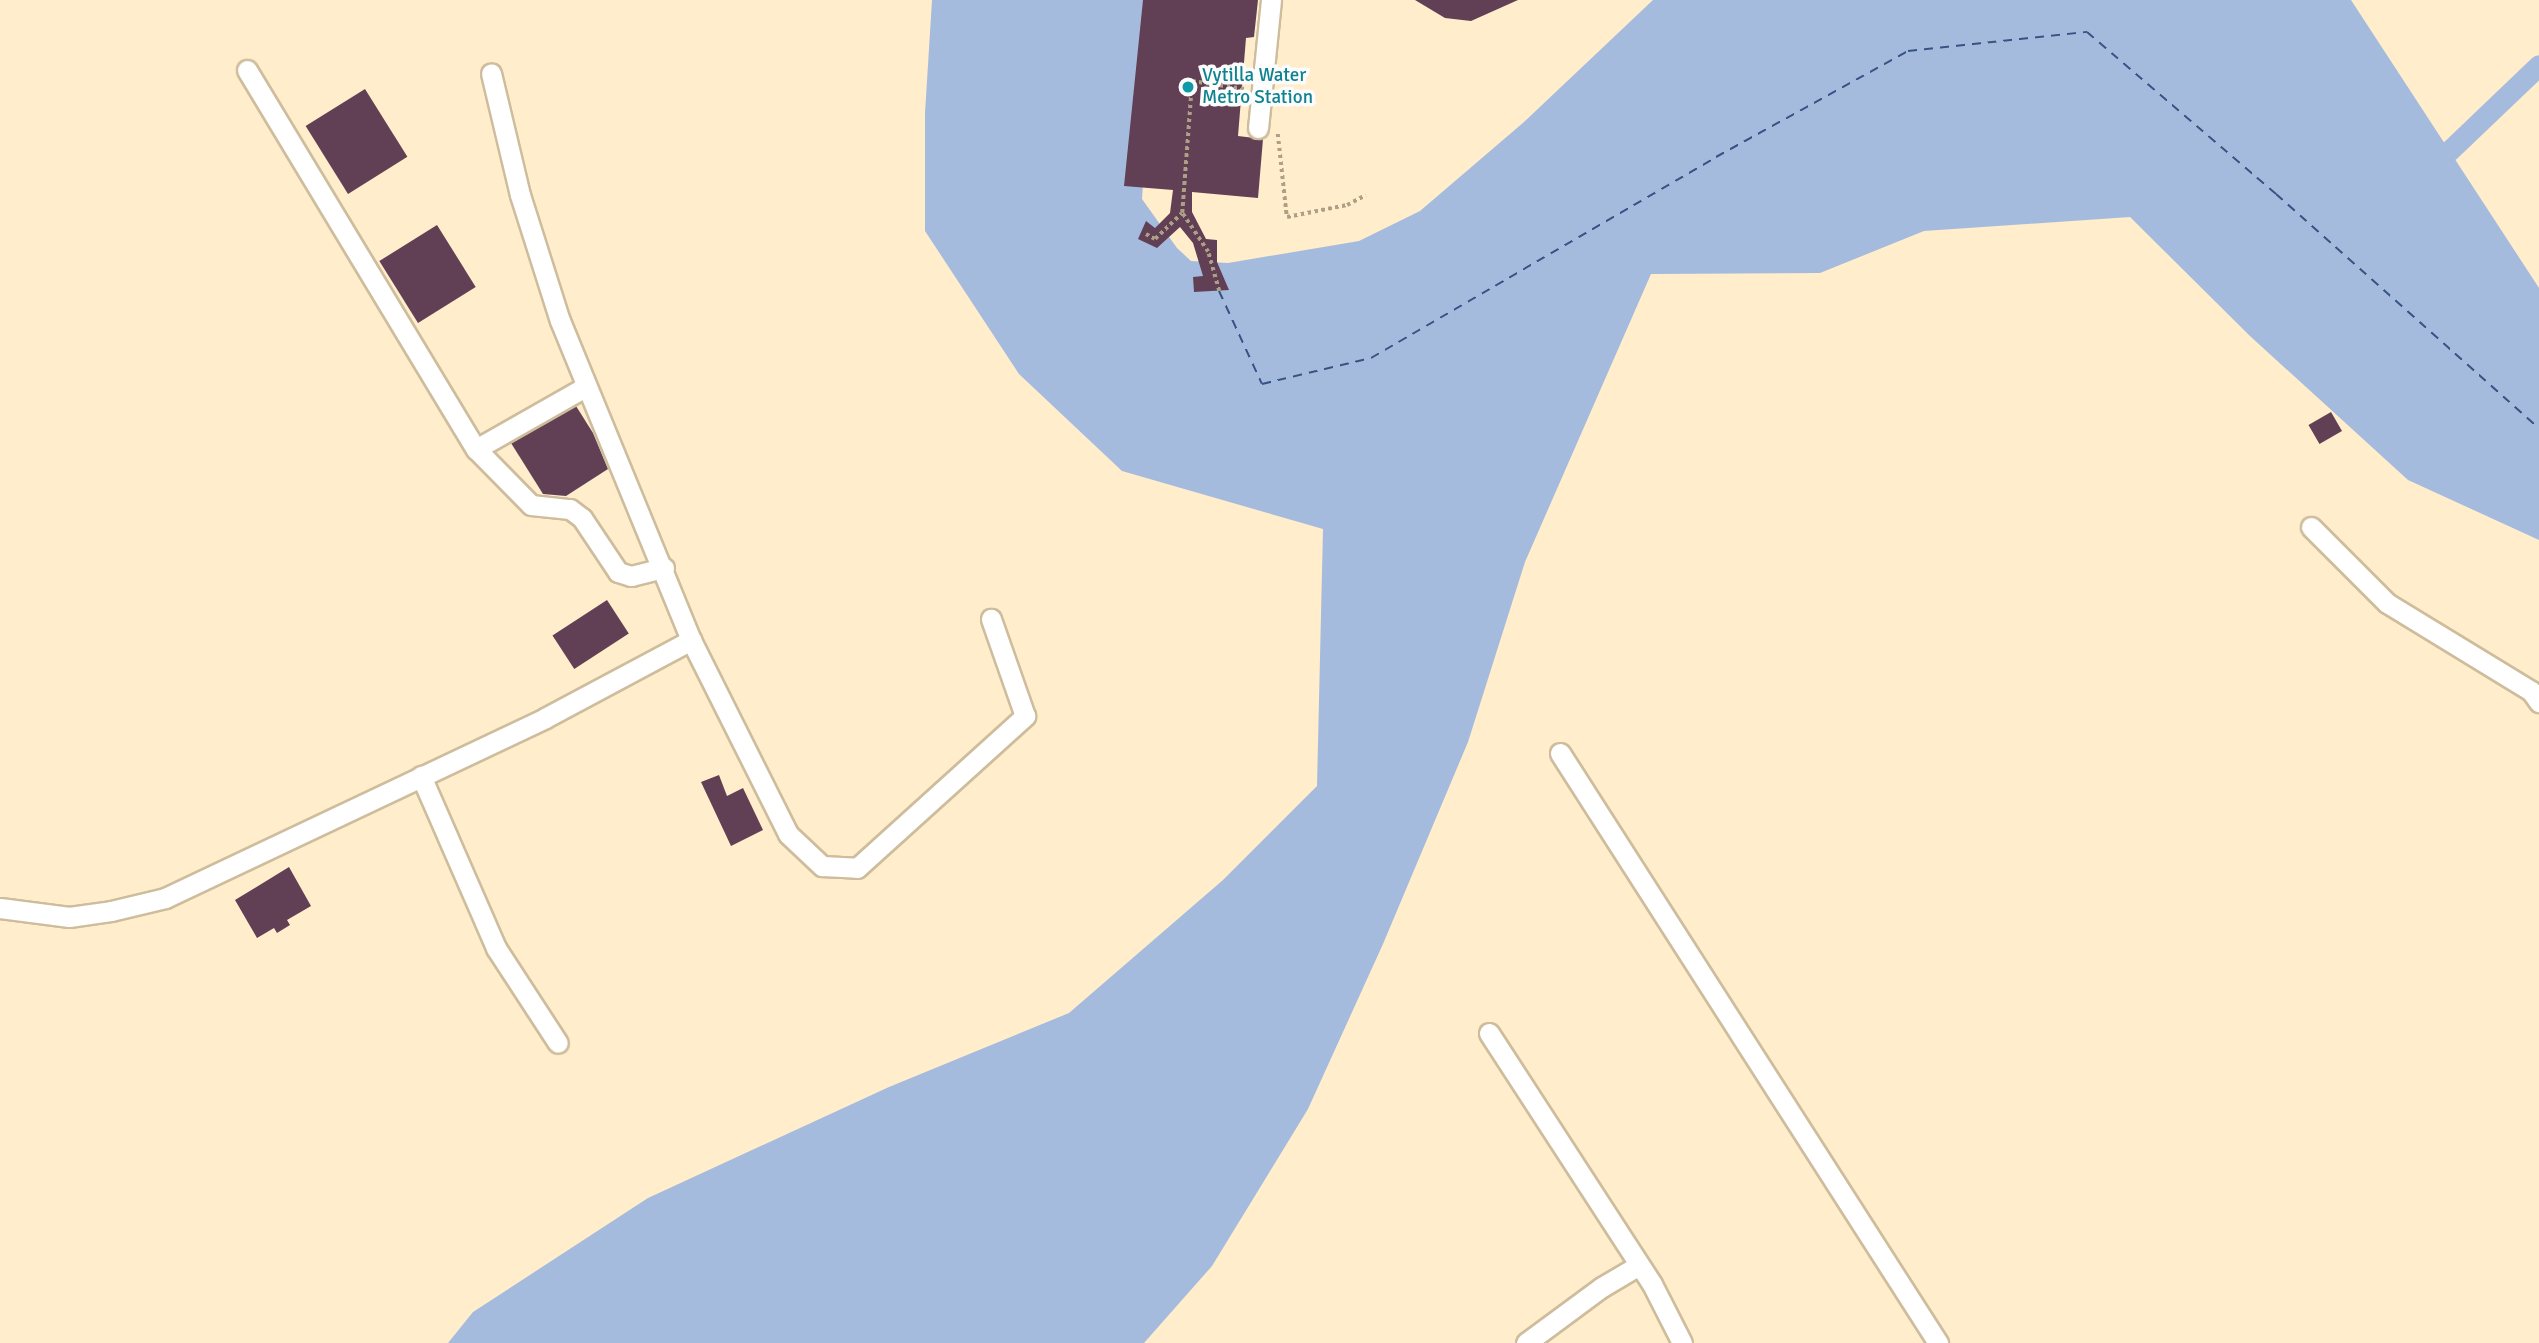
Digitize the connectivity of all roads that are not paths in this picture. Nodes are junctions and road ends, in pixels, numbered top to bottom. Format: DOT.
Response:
graph roads {
  1 [pos="1271,0"];
  2 [pos="247,70"];
  3 [pos="491,73"];
  4 [pos="1268,129"];
  5 [pos="585,387"];
  6 [pos="476,449"];
  7 [pos="2311,527"];
  8 [pos="664,568"];
  9 [pos="991,619"];
  10 [pos="691,640"];
  11 [pos="2539,702"];
  12 [pos="1560,753"];
  13 [pos="421,776"];
  14 [pos="0,908"];
  15 [pos="1489,1033"];
  16 [pos="558,1043"];
  17 [pos="1640,1265"];
  18 [pos="1526,1343"];
  19 [pos="1682,1343"];
  20 [pos="1938,1343"];
  1 -- 4 [label="street"];
  2 -- 6 [label="street"];
  3 -- 5 [label="street"];
  5 -- 6 [label="street"];
  5 -- 8 [label="street"];
  6 -- 8 [label="street"];
  7 -- 11 [label="street"];
  8 -- 10 [label="street"];
  9 -- 10 [label="street"];
  10 -- 13 [label="street"];
  12 -- 20 [label="street"];
  13 -- 14 [label="street"];
  13 -- 16 [label="street"];
  15 -- 17 [label="street"];
  17 -- 18 [label="street"];
  17 -- 19 [label="street"];
}
